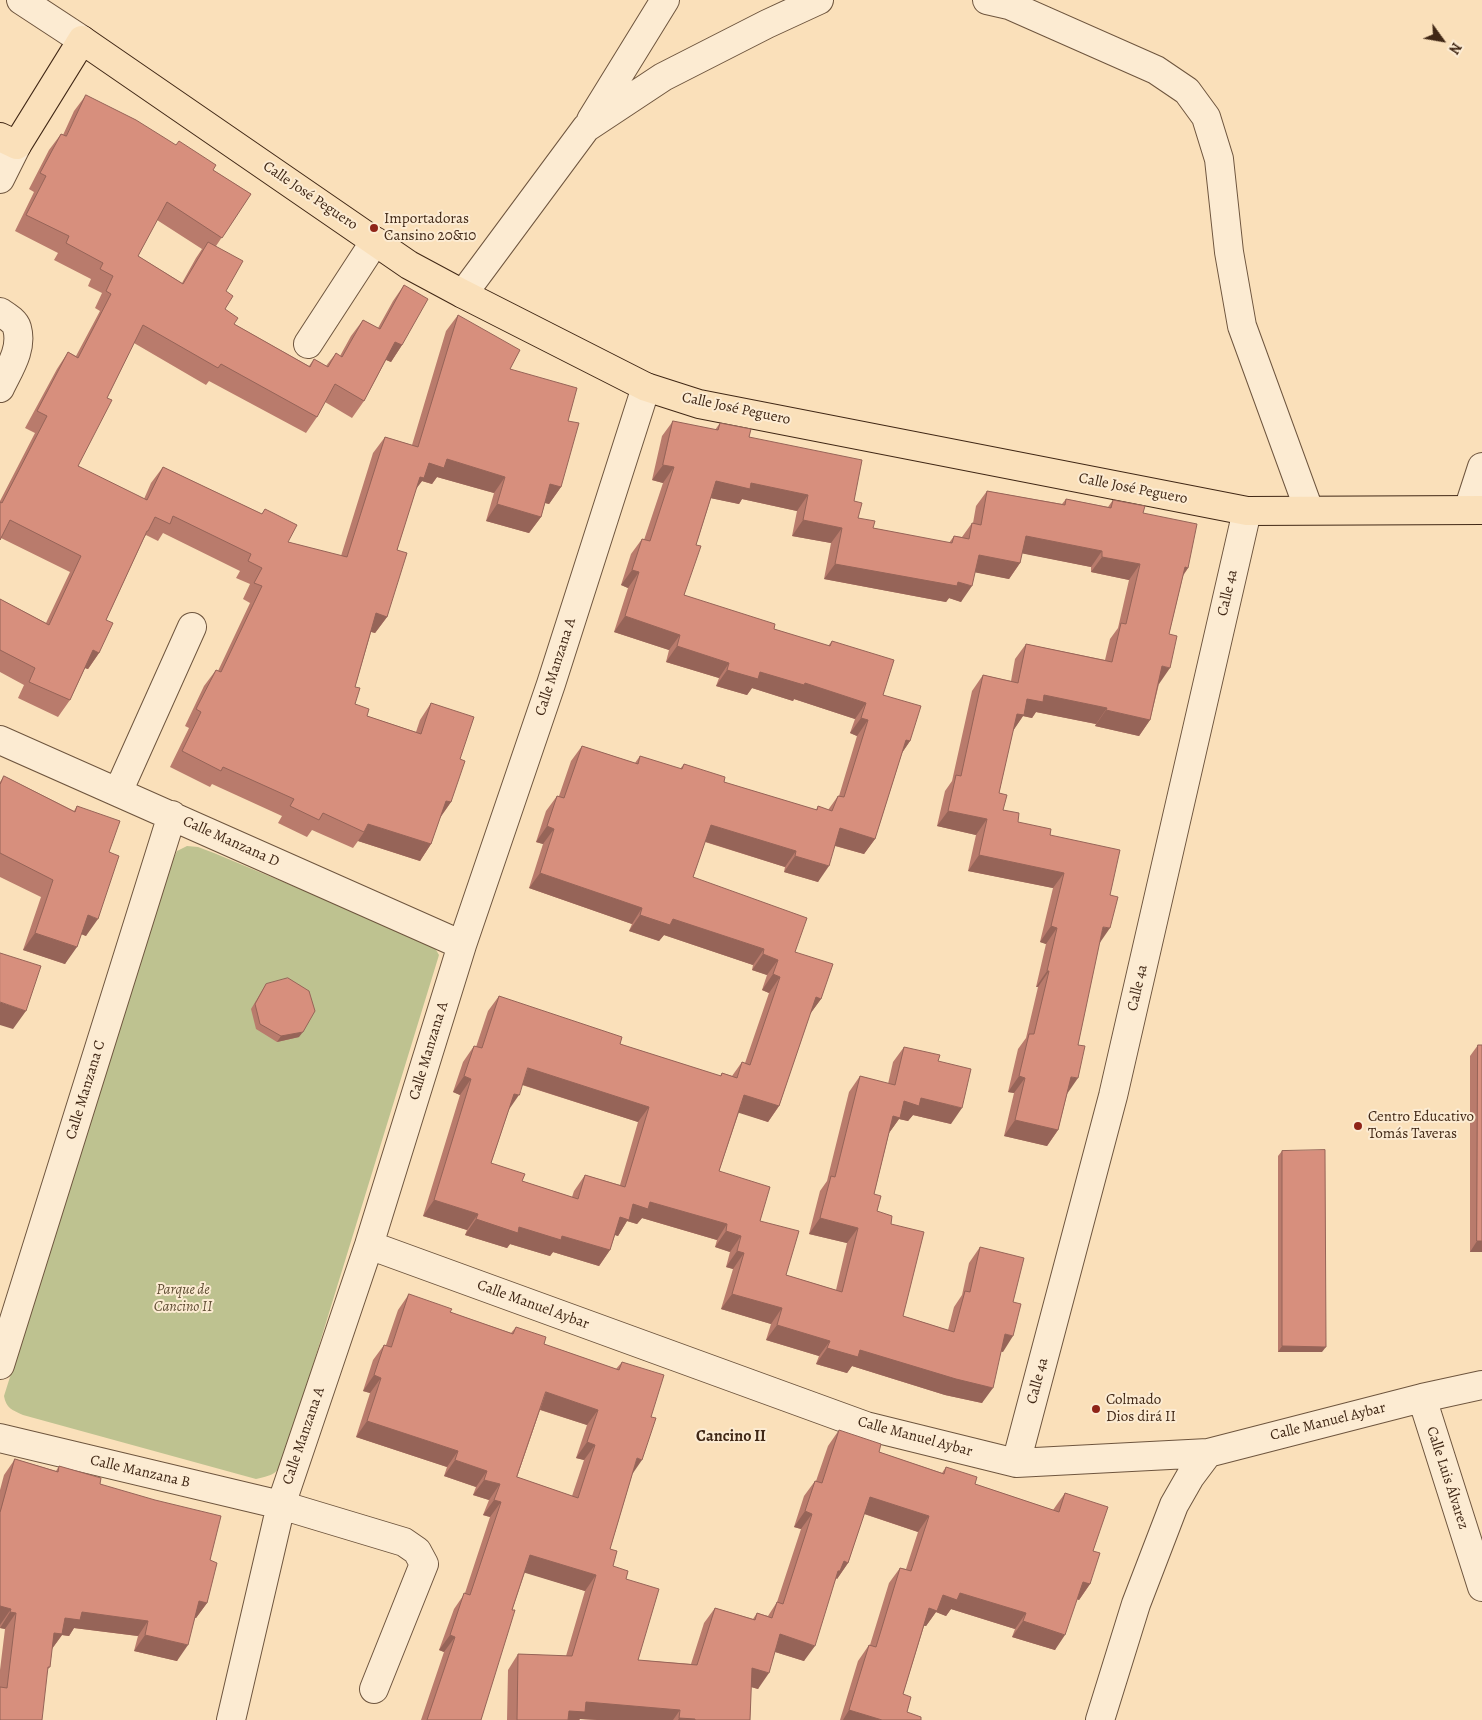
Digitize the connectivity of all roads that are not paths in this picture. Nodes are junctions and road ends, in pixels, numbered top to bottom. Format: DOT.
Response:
graph roads {
  1 [pos="20,0"];
  2 [pos="665,0"];
  3 [pos="819,0"];
  4 [pos="988,0"];
  5 [pos="82,40"];
  6 [pos="586,128"];
  7 [pos="8,141"];
  8 [pos="0,179"];
  9 [pos="375,241"];
  10 [pos="463,294"];
  11 [pos="0,312"];
  12 [pos="308,344"];
  13 [pos="646,387"];
  14 [pos="0,388"];
  15 [pos="1482,467"];
  16 [pos="1309,510"];
  17 [pos="1475,510"];
  18 [pos="1246,511"];
  19 [pos="192,627"];
  20 [pos="0,740"];
  21 [pos="118,792"];
  22 [pos="172,815"];
  23 [pos="462,944"];
  24 [pos="369,1245"];
  25 [pos="0,1365"];
  26 [pos="1482,1385"];
  27 [pos="1422,1398"];
  28 [pos="0,1438"];
  29 [pos="1208,1453"];
  30 [pos="1016,1463"];
  31 [pos="281,1505"];
  32 [pos="1482,1586"];
  33 [pos="374,1688"];
  34 [pos="231,1720"];
  35 [pos="1100,1720"];
  1 -- 5 [label="street"];
  2 -- 6 [label="street"];
  3 -- 6 [label="street"];
  4 -- 16 [label="street"];
  5 -- 7 [label="main road"];
  5 -- 9 [label="main road, Calle José Peguero"];
  6 -- 10 [label="street"];
  7 -- 8 [label="street"];
  9 -- 10 [label="main road, Calle José Peguero"];
  9 -- 12 [label="street"];
  10 -- 13 [label="main road, Calle José Peguero"];
  11 -- 14 [label="street"];
  13 -- 18 [label="main road, Calle José Peguero"];
  13 -- 23 [label="street, Calle Manzana A"];
  15 -- 17 [label="street"];
  16 -- 17 [label="main road, Calle José Peguero"];
  16 -- 18 [label="main road, Calle José Peguero"];
  18 -- 30 [label="street, Calle 4a"];
  19 -- 21 [label="street"];
  20 -- 21 [label="street, Calle Manzana D"];
  21 -- 22 [label="street, Calle Manzana D"];
  22 -- 23 [label="street, Calle Manzana D"];
  22 -- 25 [label="street, Calle Manzana C"];
  23 -- 24 [label="street, Calle Manzana A"];
  24 -- 30 [label="street, Calle Manuel Aybar"];
  24 -- 31 [label="street, Calle Manzana A"];
  26 -- 27 [label="street, Calle Manuel Aybar"];
  27 -- 29 [label="street, Calle Manuel Aybar"];
  27 -- 32 [label="street, Calle Luis Álvarez"];
  28 -- 31 [label="street, Calle Manzana B"];
  29 -- 30 [label="street, Calle Manuel Aybar"];
  29 -- 35 [label="street"];
  31 -- 33 [label="street, Calle Manzana B"];
  31 -- 34 [label="street, Calle Manzana A"];
}
